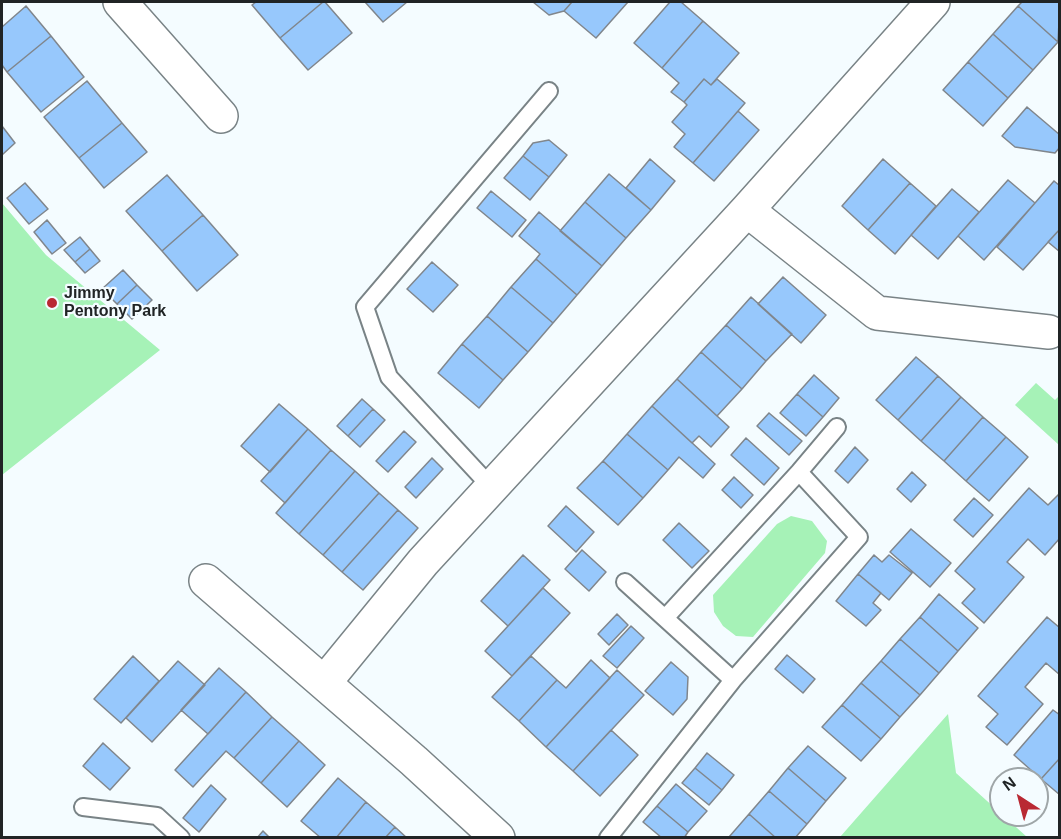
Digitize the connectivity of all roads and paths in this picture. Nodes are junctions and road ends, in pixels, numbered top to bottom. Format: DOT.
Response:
graph roads {
  1 [pos="120,2"];
  2 [pos="933,2"];
  3 [pos="549,91"];
  4 [pos="221,116"];
  5 [pos="747,210"];
  6 [pos="1049,332"];
  7 [pos="837,427"];
  8 [pos="799,472"];
  9 [pos="492,488"];
  10 [pos="206,581"];
  11 [pos="626,582"];
  12 [pos="666,617"];
  13 [pos="733,680"];
  14 [pos="324,683"];
  15 [pos="83,807"];
  16 [pos="181,837"];
  17 [pos="498,837"];
  18 [pos="608,837"];
  1 -- 4 [label="street"];
  2 -- 5 [label="street"];
  3 -- 9 [label="lane"];
  5 -- 6 [label="street"];
  5 -- 9 [label="street"];
  7 -- 8 [label="lane"];
  8 -- 12 [label="lane"];
  8 -- 13 [label="lane"];
  9 -- 14 [label="street"];
  10 -- 14 [label="street"];
  11 -- 12 [label="lane"];
  12 -- 13 [label="lane"];
  13 -- 18 [label="lane"];
  14 -- 17 [label="street"];
  15 -- 16 [label="lane"];
}
